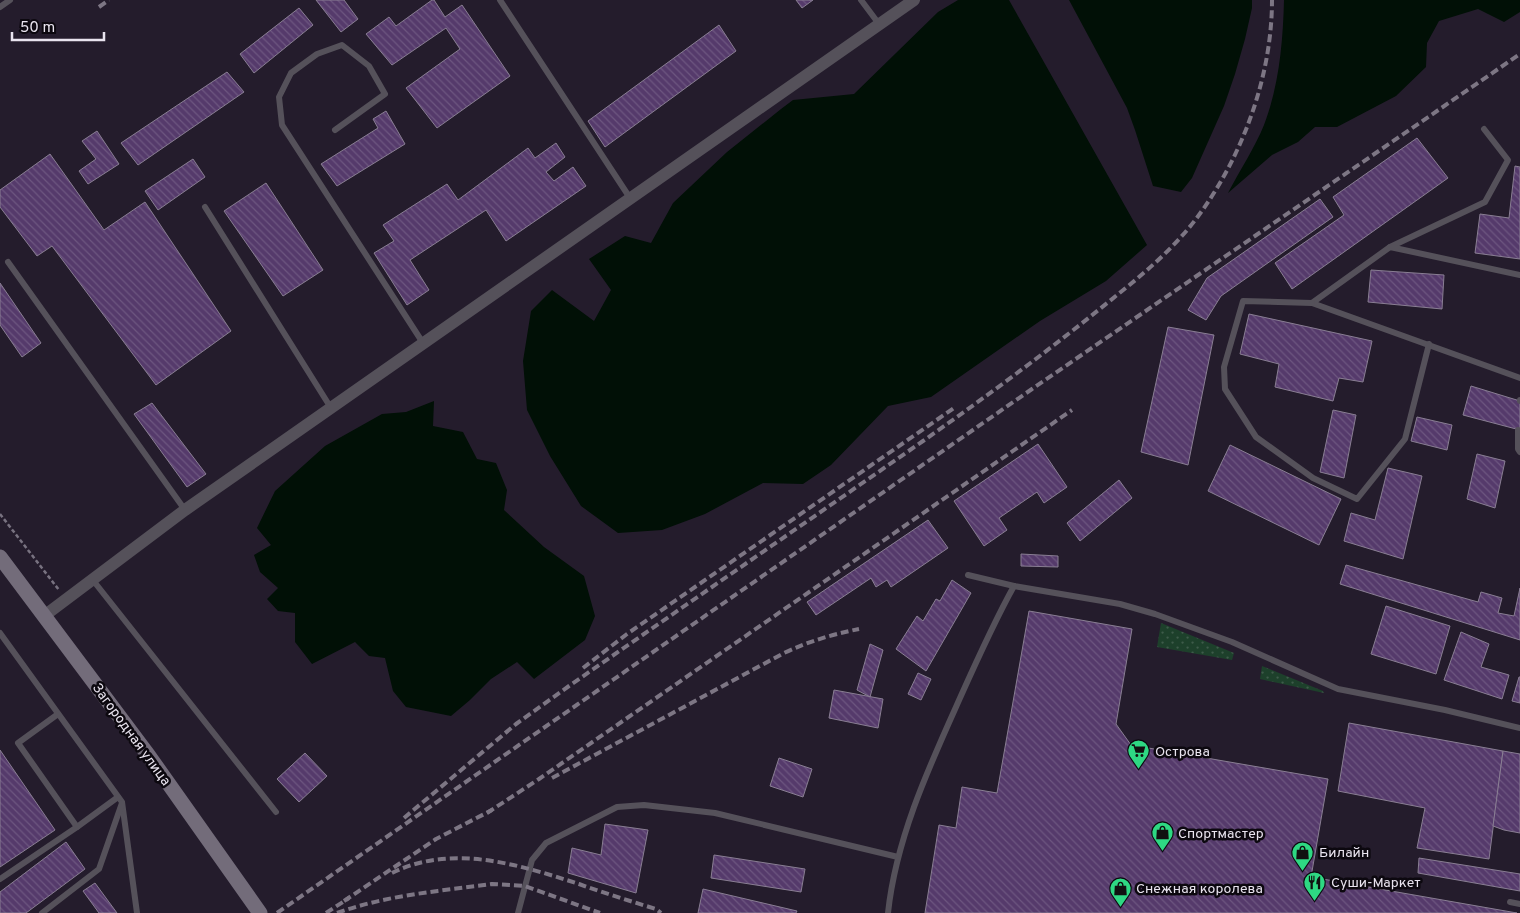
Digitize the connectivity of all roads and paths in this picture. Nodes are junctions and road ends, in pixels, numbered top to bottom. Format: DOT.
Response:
graph roads {
  1 [pos="10,0"];
  2 [pos="500,0"];
  3 [pos="861,0"];
  4 [pos="914,0"];
  5 [pos="0,7"];
  6 [pos="879,24"];
  7 [pos="1484,128"];
  8 [pos="336,130"];
  9 [pos="630,198"];
  10 [pos="205,207"];
  11 [pos="1390,247"];
  12 [pos="8,262"];
  13 [pos="1520,274"];
  14 [pos="1312,303"];
  15 [pos="423,343"];
  16 [pos="1429,344"];
  17 [pos="1520,378"];
  18 [pos="331,408"];
  19 [pos="1518,430"];
  20 [pos="1520,452"];
  21 [pos="185,510"];
  22 [pos="0,514"];
  23 [pos="0,557"];
  24 [pos="968,575"];
  25 [pos="92,579"];
  26 [pos="1014,586"];
  27 [pos="66,599"];
  28 [pos="44,616"];
  29 [pos="0,633"];
  30 [pos="58,714"];
  31 [pos="1520,728"];
  32 [pos="120,800"];
  33 [pos="276,812"];
  34 [pos="77,826"];
  35 [pos="898,857"];
  36 [pos="0,879"];
  37 [pos="1510,902"];
  38 [pos="1520,904"];
  39 [pos="42,913"];
  40 [pos="137,913"];
  41 [pos="260,913"];
  42 [pos="518,913"];
  43 [pos="888,913"];
  1 -- 5 [label="lane"];
  2 -- 9 [label="lane"];
  3 -- 6 [label="lane"];
  4 -- 6 [label="street"];
  6 -- 9 [label="street"];
  7 -- 11 [label="lane"];
  8 -- 15 [label="lane"];
  9 -- 15 [label="street"];
  10 -- 18 [label="lane"];
  11 -- 13 [label="lane"];
  11 -- 14 [label="lane"];
  12 -- 21 [label="lane"];
  14 -- 16 [label="lane"];
  14 -- 16 [label="lane"];
  15 -- 18 [label="street"];
  16 -- 17 [label="lane"];
  18 -- 21 [label="street"];
  19 -- 20 [label="lane"];
  21 -- 25 [label="street"];
  22 -- 27 [label="path"];
  23 -- 28 [label="main road, Загородная улица"];
  24 -- 26 [label="lane"];
  25 -- 27 [label="street"];
  25 -- 33 [label="lane"];
  26 -- 31 [label="lane"];
  26 -- 35 [label="lane"];
  27 -- 28 [label="street"];
  28 -- 41 [label="main road, Загородная улица"];
  29 -- 30 [label="lane"];
  30 -- 32 [label="lane"];
  30 -- 34 [label="lane"];
  32 -- 34 [label="lane"];
  32 -- 39 [label="lane"];
  32 -- 40 [label="lane"];
  34 -- 36 [label="lane"];
  35 -- 42 [label="lane"];
  35 -- 43 [label="lane"];
  37 -- 38 [label="lane"];
}
